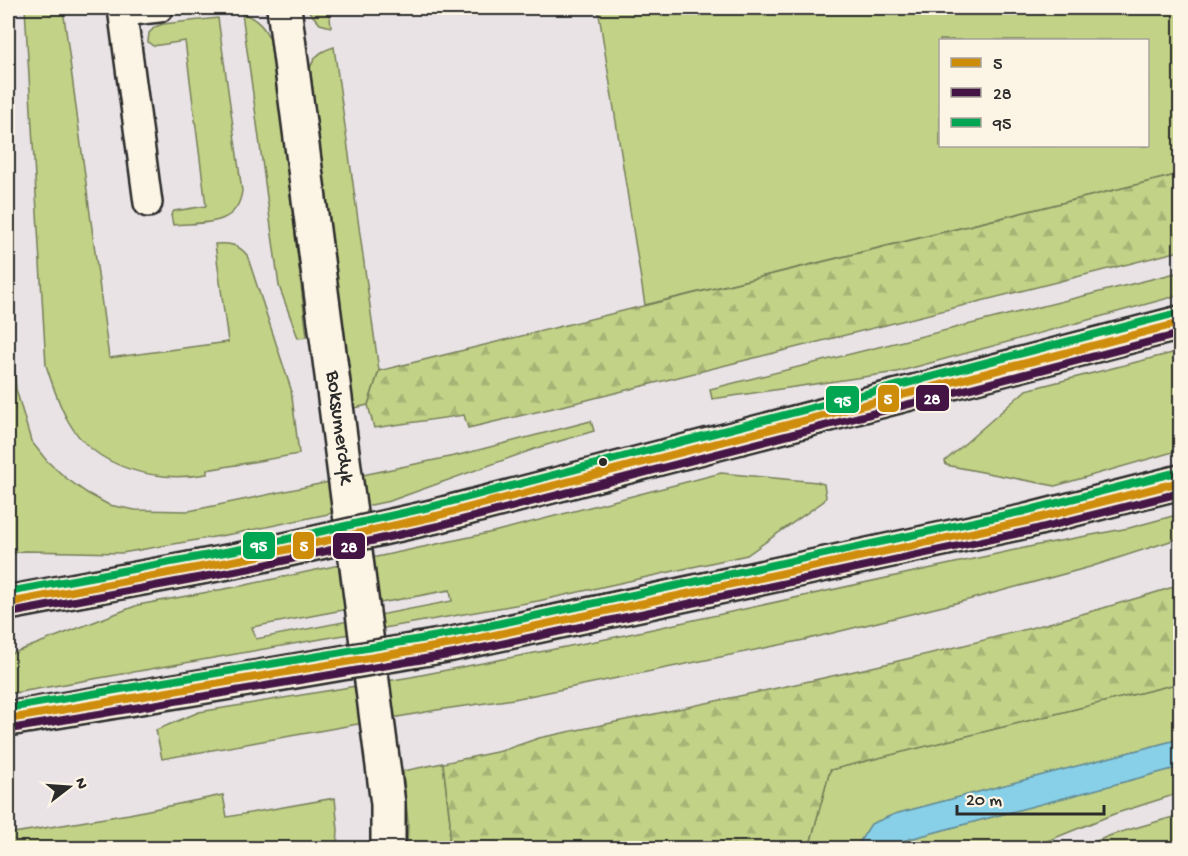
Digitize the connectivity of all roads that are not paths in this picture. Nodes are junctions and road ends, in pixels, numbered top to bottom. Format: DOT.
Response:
graph roads {
  1 [pos="159,8"];
  2 [pos="284,8"];
  3 [pos="122,10"];
  4 [pos="148,203"];
  5 [pos="1180,324"];
  6 [pos="1180,482"];
  7 [pos="8,603"];
  8 [pos="8,719"];
  9 [pos="388,849"];
  1 -- 3 [label="lane"];
  2 -- 9 [label="main road, Boksumerdyk"];
  3 -- 4 [label="lane"];
  5 -- 7 [label="main road, bridge"];
  6 -- 8 [label="main road, bridge"];
}
